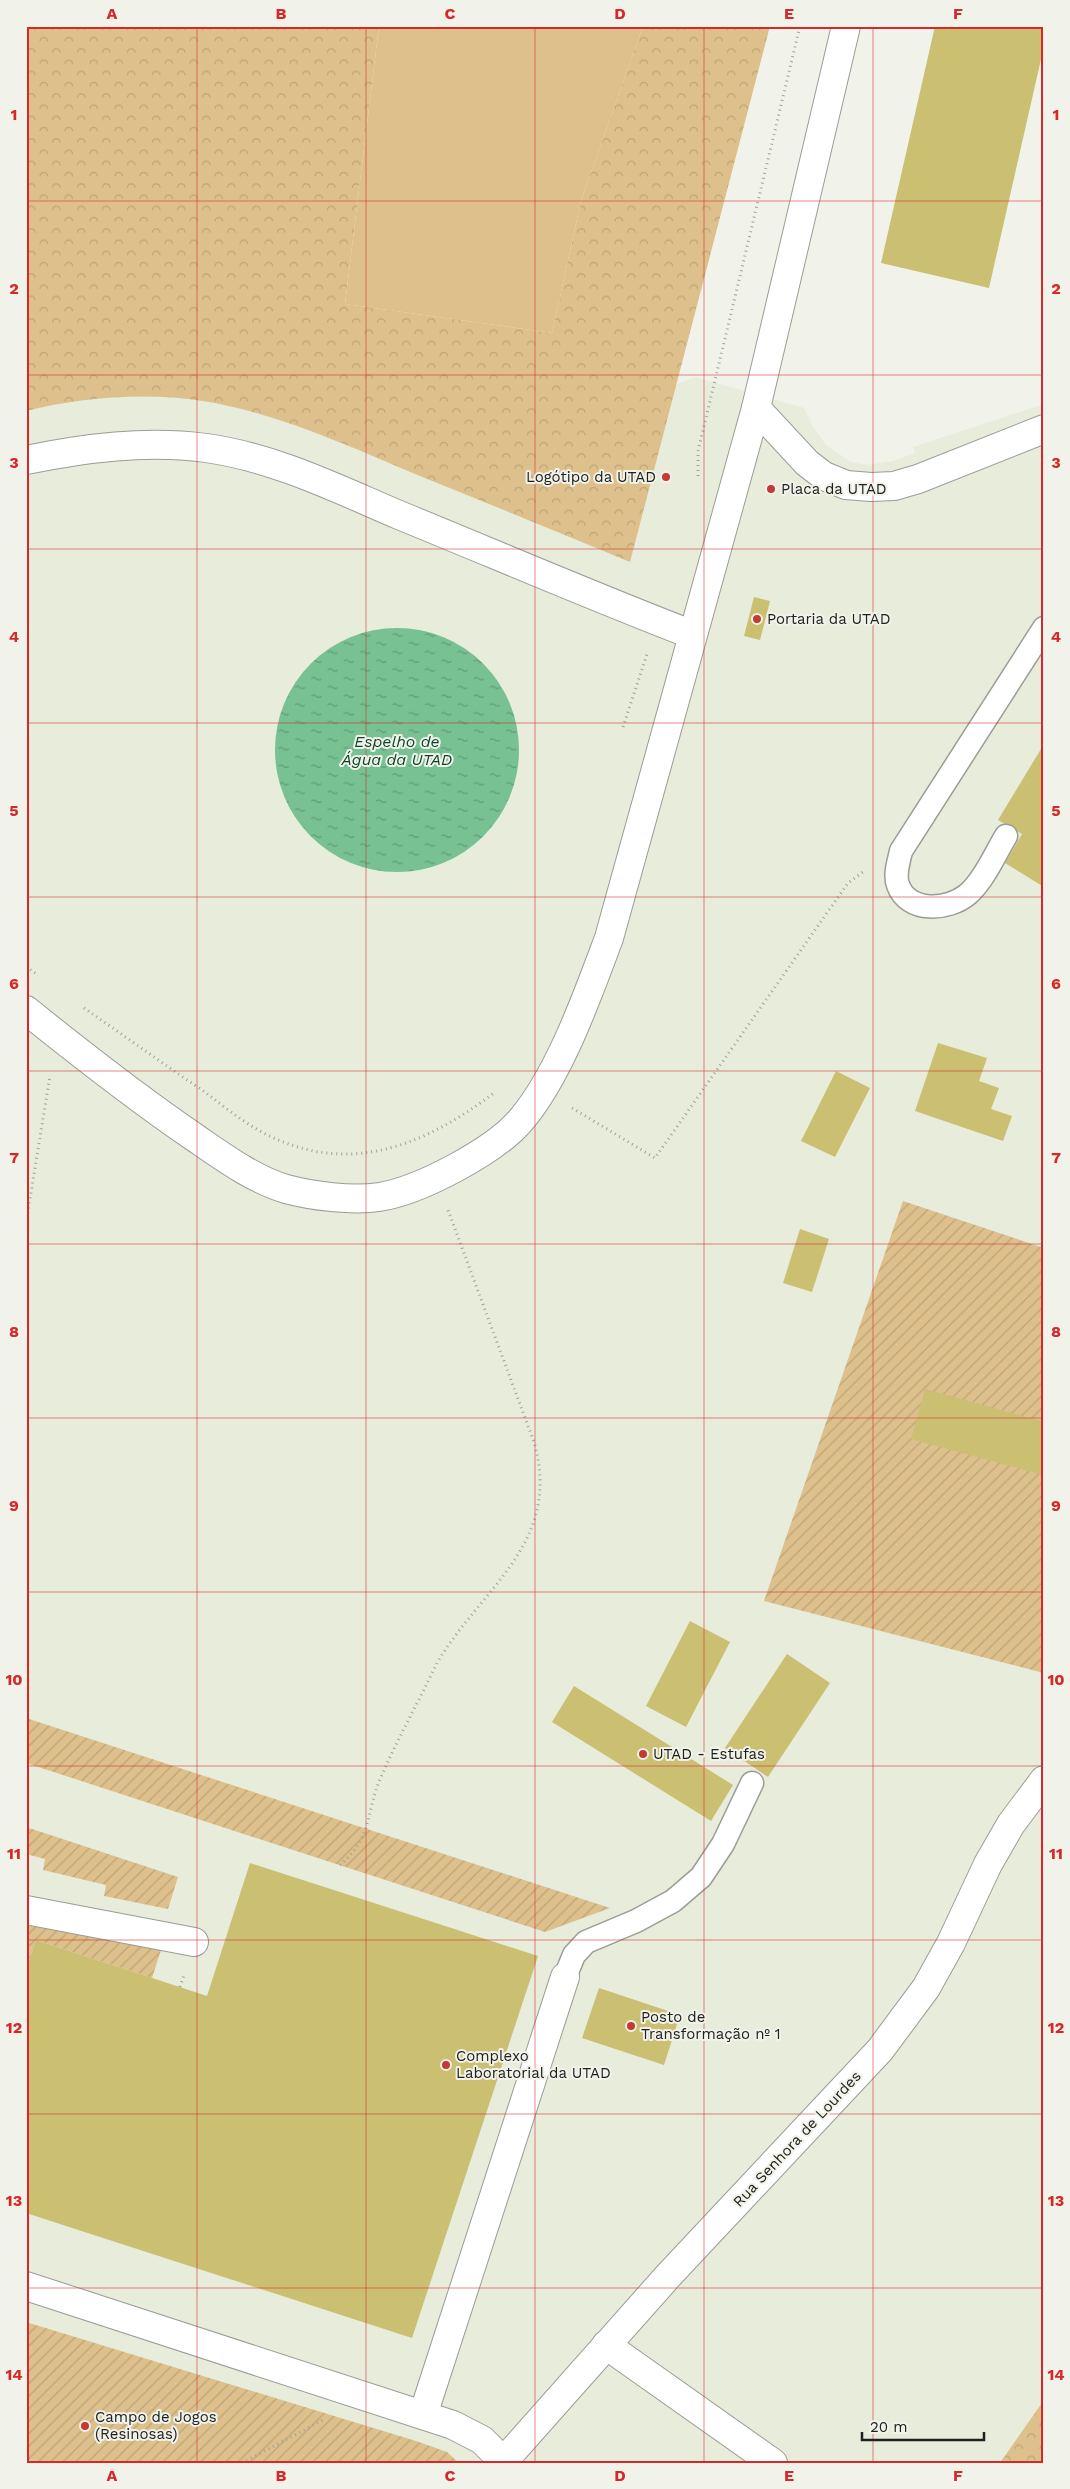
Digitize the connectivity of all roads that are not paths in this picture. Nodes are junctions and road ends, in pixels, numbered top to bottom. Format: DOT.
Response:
graph roads {
  1 [pos="846,26"];
  2 [pos="756,408"];
  3 [pos="1044,429"];
  4 [pos="26,460"];
  5 [pos="1044,628"];
  6 [pos="693,635"];
  7 [pos="1006,836"];
  8 [pos="26,1010"];
  9 [pos="1044,1780"];
  10 [pos="752,1783"];
  11 [pos="26,1910"];
  12 [pos="194,1942"];
  13 [pos="565,1977"];
  14 [pos="26,2286"];
  15 [pos="606,2345"];
  16 [pos="423,2415"];
  17 [pos="502,2462"];
  18 [pos="773,2463"];
  1 -- 2 [label="street"];
  2 -- 3 [label="street"];
  2 -- 6 [label="street"];
  4 -- 6 [label="street"];
  5 -- 7 [label="lane"];
  6 -- 8 [label="street"];
  9 -- 15 [label="street, Rua Senhora de Lourdes"];
  10 -- 13 [label="lane"];
  11 -- 12 [label="street"];
  13 -- 16 [label="street"];
  14 -- 16 [label="street"];
  15 -- 17 [label="street, Rua Senhora de Lourdes"];
  15 -- 18 [label="street"];
  16 -- 17 [label="street"];
}
